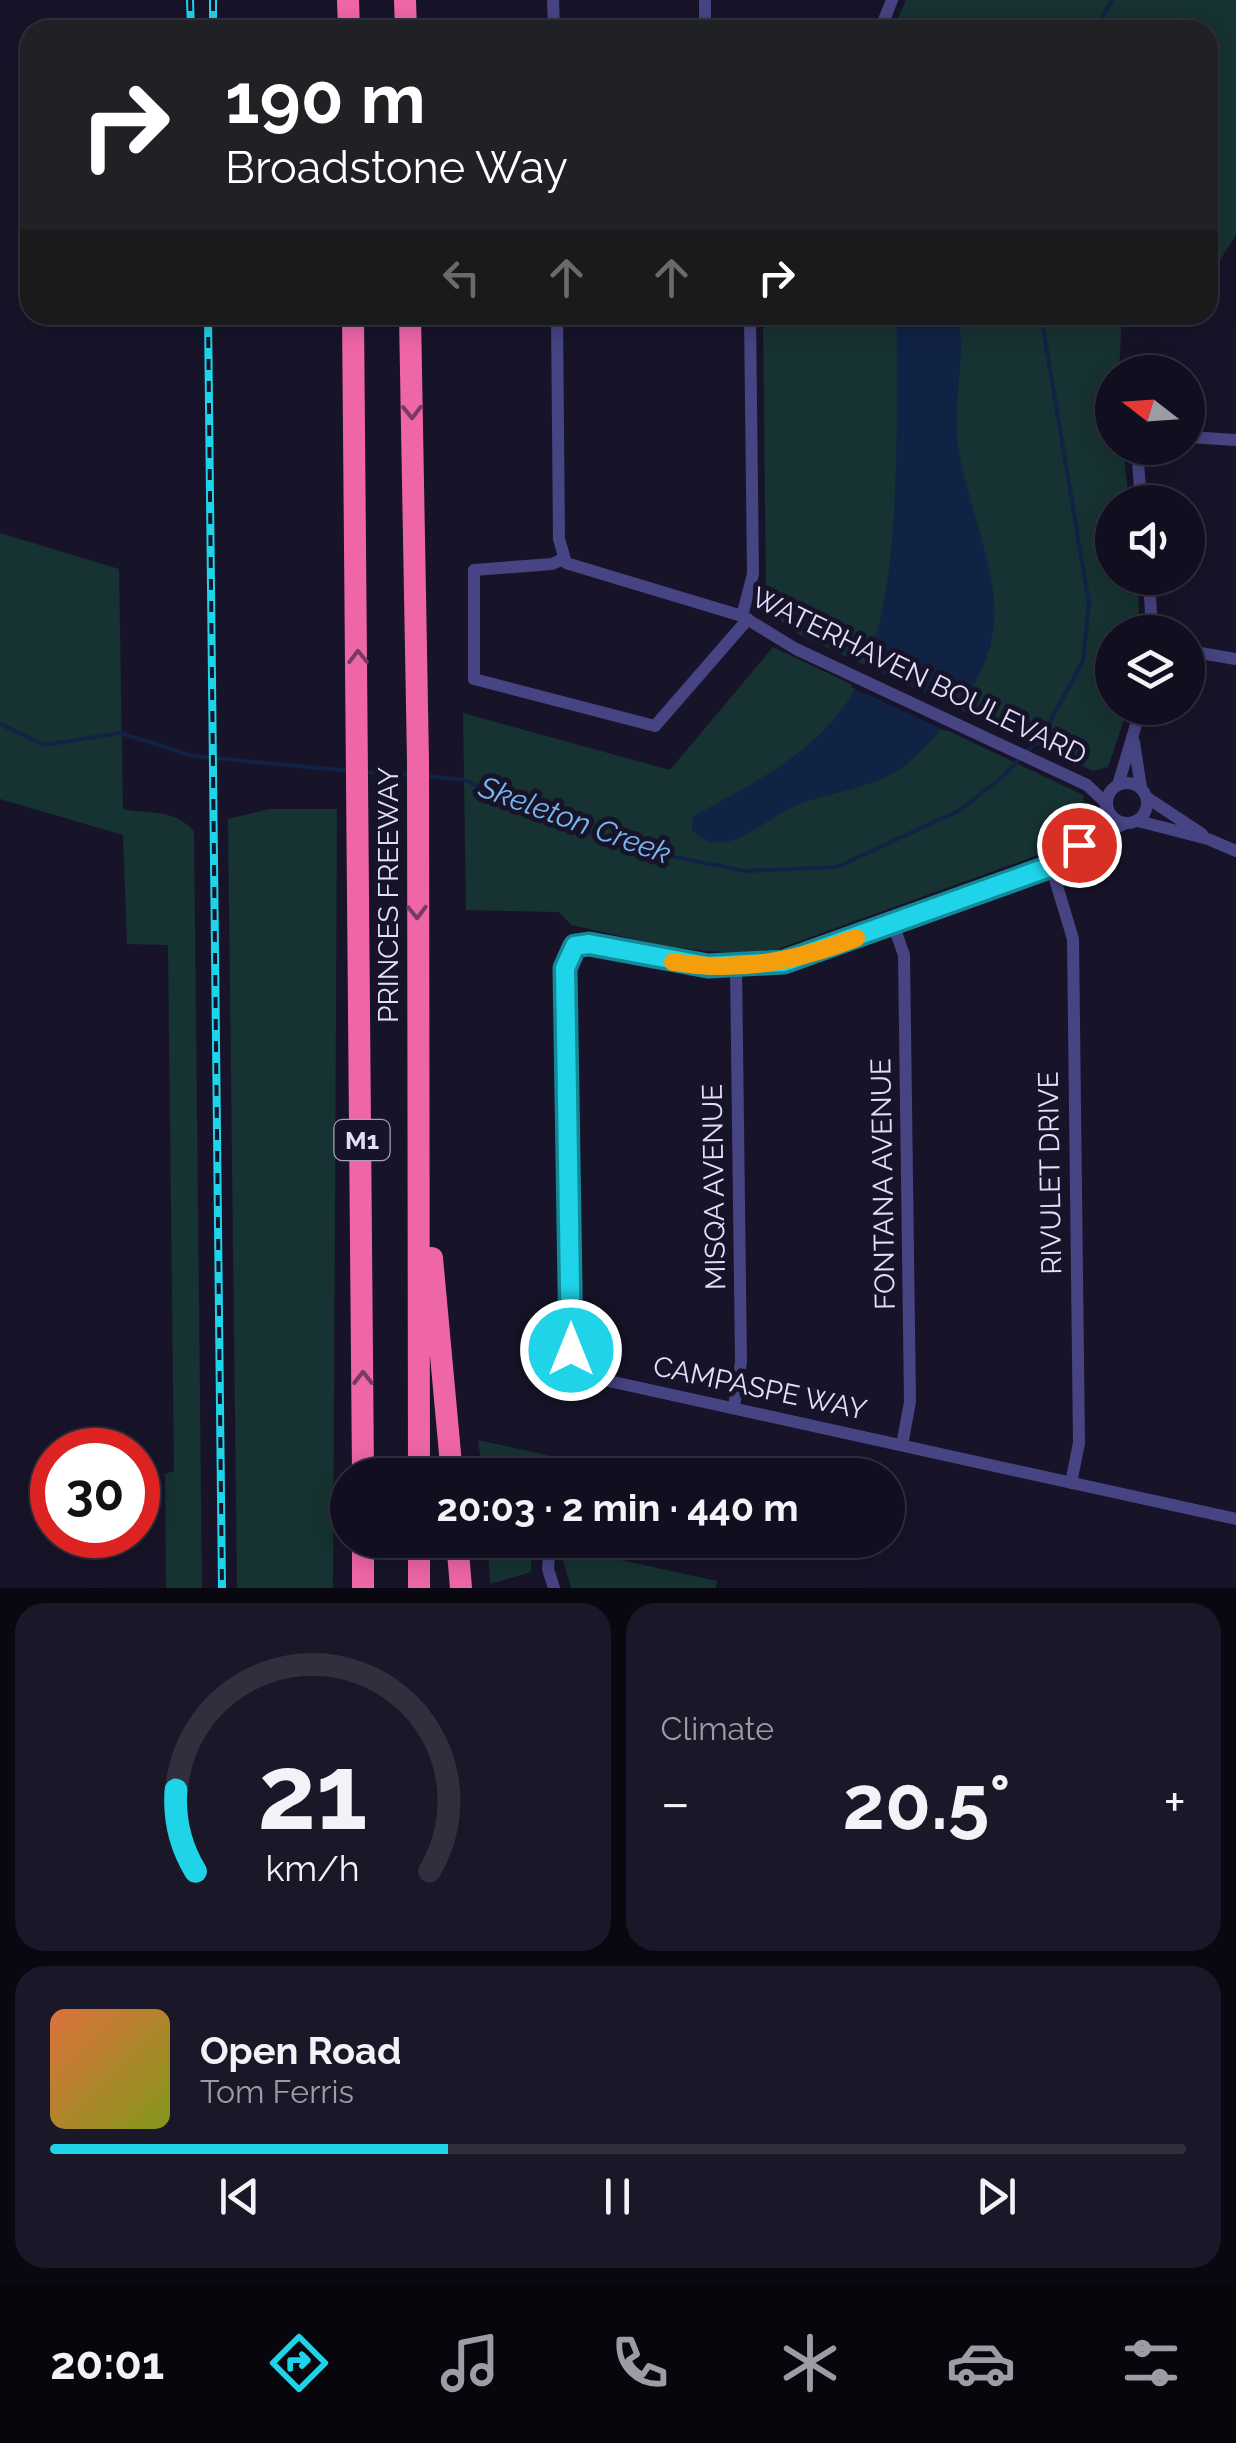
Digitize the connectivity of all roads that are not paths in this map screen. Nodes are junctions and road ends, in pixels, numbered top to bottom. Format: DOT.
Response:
graph roads {
  1 [pos="353,325"];
  2 [pos="410,325"];
  3 [pos="557,325"];
  4 [pos="750,325"];
  5 [pos="1205,438"];
  6 [pos="1236,440"];
  7 [pos="563,558"];
  8 [pos="745,617"];
  9 [pos="1205,654"];
  10 [pos="1236,659"];
  11 [pos="1137,725"];
  12 [pos="1134,739"];
  13 [pos="1088,785"];
  14 [pos="1117,786"];
  15 [pos="1143,792"];
  16 [pos="1106,805"];
  17 [pos="1131,822"];
  18 [pos="1208,838"];
  19 [pos="1079,845"];
  20 [pos="1236,851"];
  21 [pos="1052,866"];
  22 [pos="894,924"];
  23 [pos="736,966"];
  24 [pos="419,1150"];
  25 [pos="734,1407"];
  26 [pos="902,1446"];
  27 [pos="363,1458"];
  28 [pos="419,1458"];
  29 [pos="450,1458"];
  30 [pos="1071,1482"];
  31 [pos="1236,1519"];
  32 [pos="363,1558"];
  33 [pos="419,1558"];
  34 [pos="458,1558"];
  35 [pos="549,1558"];
  36 [pos="364,1588"];
  37 [pos="419,1588"];
  38 [pos="461,1588"];
  39 [pos="554,1588"];
  27 -- 1 [label="highway, PRINCES FREEWAY / M1, one-way"];
  2 -- 24 [label="highway, PRINCES FREEWAY / M1, one-way"];
  3 -- 7 [label="street"];
  4 -- 8 [label="street"];
  5 -- 6 [label="street"];
  7 -- 8 [label="street, WATERHAVEN BOULEVARD"];
  7 -- 8 [label="street"];
  8 -- 13 [label="street, WATERHAVEN BOULEVARD"];
  9 -- 10 [label="street"];
  11 -- 12 [label="street"];
  12 -- 14 [label="street"];
  12 -- 15 [label="street"];
  13 -- 14 [label="street, WATERHAVEN BOULEVARD"];
  13 -- 16 [label="street, WATERHAVEN BOULEVARD"];
  14 -- 15 [label="street"];
  14 -- 16 [label="street"];
  15 -- 17 [label="street"];
  15 -- 18 [label="street"];
  16 -- 17 [label="street"];
  16 -- 19 [label="street"];
  17 -- 18 [label="street"];
  17 -- 19 [label="street"];
  18 -- 20 [label="street"];
  19 -- 21 [label="street"];
  21 -- 22 [label="street"];
  21 -- 30 [label="street, RIVULET DRIVE"];
  22 -- 23 [label="street"];
  22 -- 26 [label="street, FONTANA AVENUE"];
  23 -- 25 [label="street, MISQA AVENUE"];
  23 -- 25 [label="street, CAMPASPE WAY"];
  24 -- 28 [label="highway, PRINCES FREEWAY / M1"];
  24 -- 29 [label="highway"];
  25 -- 26 [label="street, CAMPASPE WAY"];
  26 -- 30 [label="street, CAMPASPE WAY"];
  30 -- 31 [label="street, CAMPASPE WAY"];
  32 -- 36 [label="highway"];
  33 -- 37 [label="highway"];
  34 -- 38 [label="highway"];
  35 -- 39 [label="street"];
}
